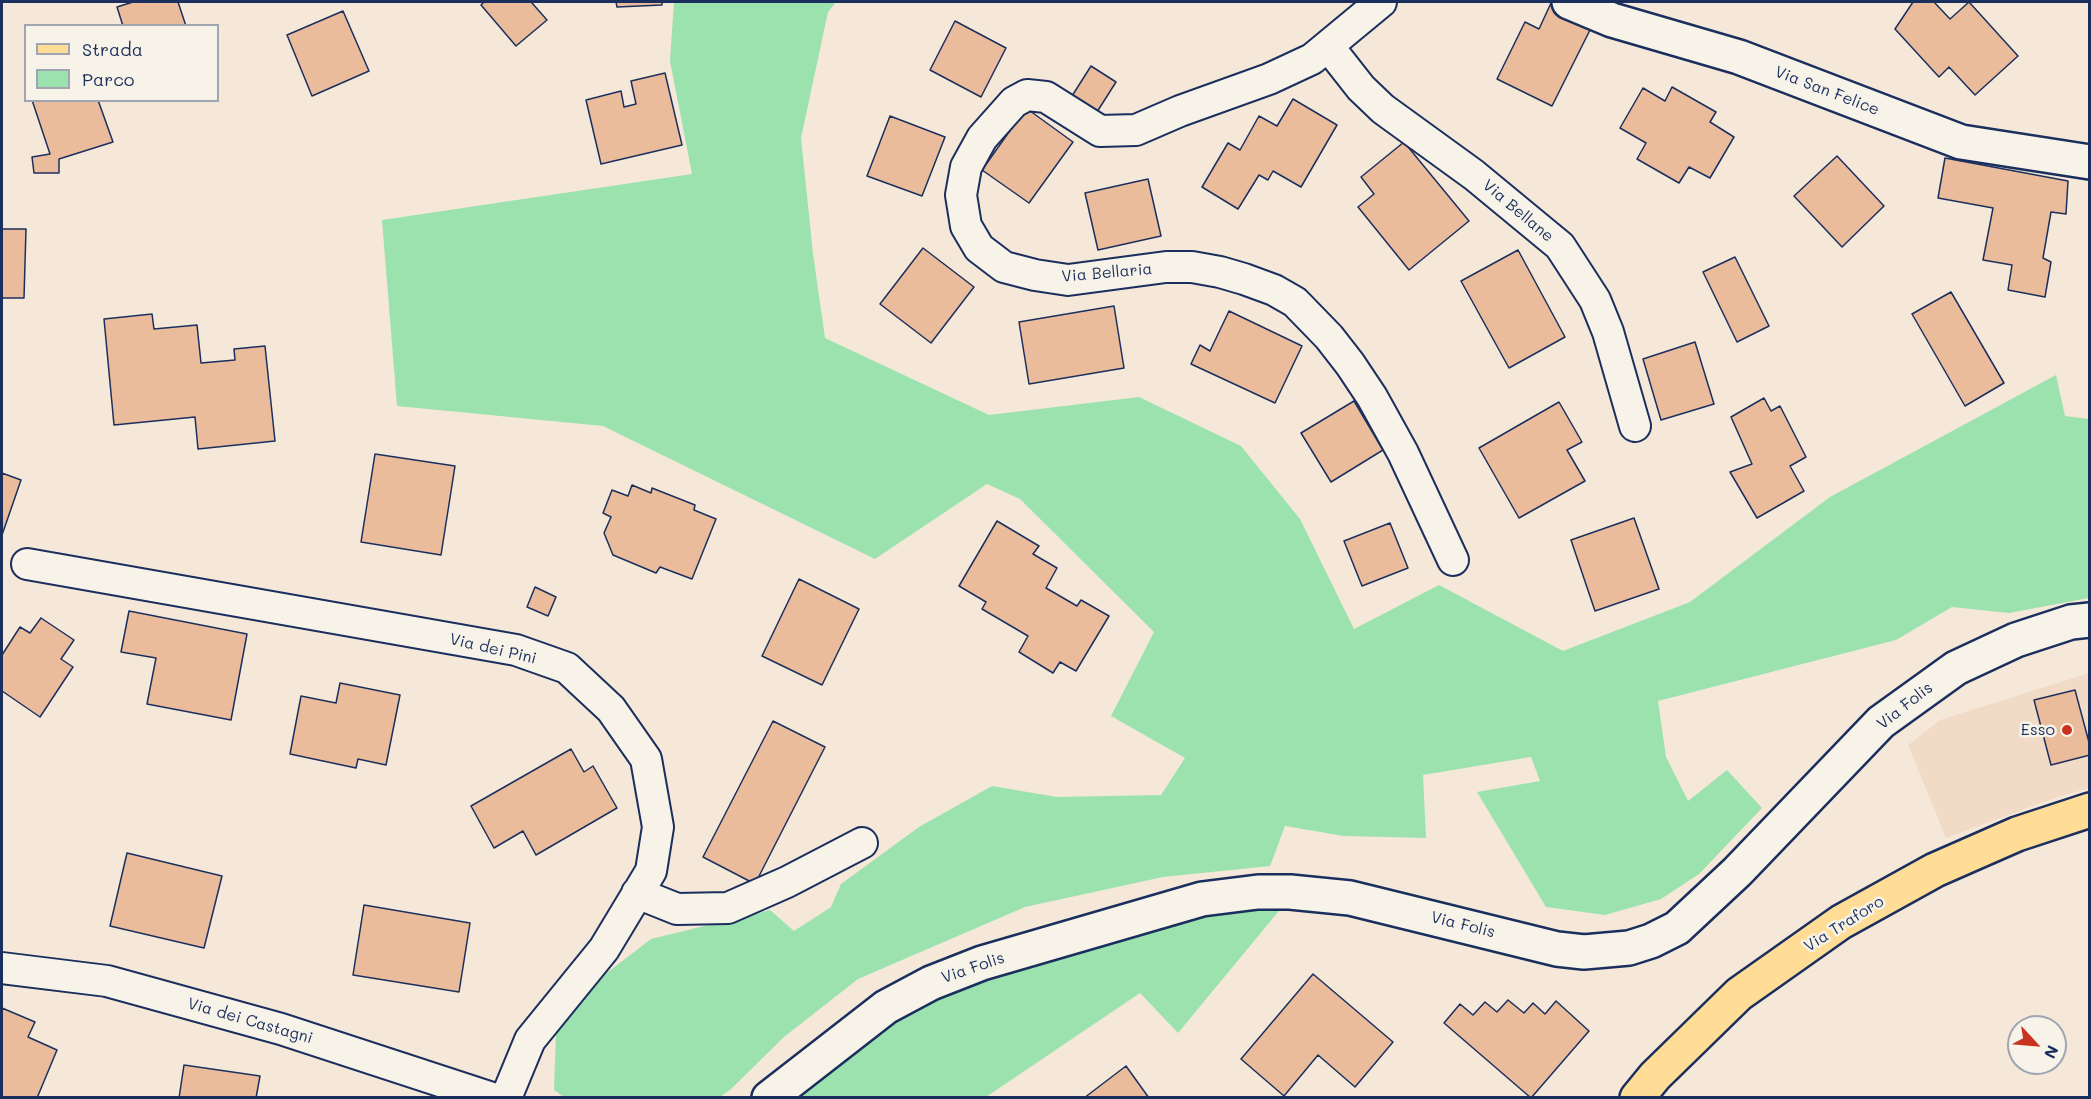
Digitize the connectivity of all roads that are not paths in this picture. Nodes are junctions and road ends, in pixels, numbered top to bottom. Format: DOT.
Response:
graph roads {
  1 [pos="1381,2"];
  2 [pos="1569,2"];
  3 [pos="1328,46"];
  4 [pos="2090,162"];
  5 [pos="1635,426"];
  6 [pos="1453,560"];
  7 [pos="27,564"];
  8 [pos="2090,620"];
  9 [pos="2090,810"];
  10 [pos="862,843"];
  11 [pos="637,893"];
  12 [pos="2,968"];
  13 [pos="492,1098"];
  14 [pos="506,1098"];
  15 [pos="769,1098"];
  16 [pos="1637,1098"];
  1 -- 3 [label="street, Via Bellaria"];
  2 -- 4 [label="street, Via San Felice"];
  3 -- 5 [label="street, Via Bellane"];
  3 -- 6 [label="street, Via Bellaria"];
  7 -- 11 [label="street, Via dei Pini"];
  8 -- 15 [label="street, Via Folis"];
  9 -- 16 [label="main road, Via Traforo"];
  10 -- 11 [label="street"];
  11 -- 14 [label="street, Via dei Pini"];
  12 -- 13 [label="street, Via dei Castagni"];
}
